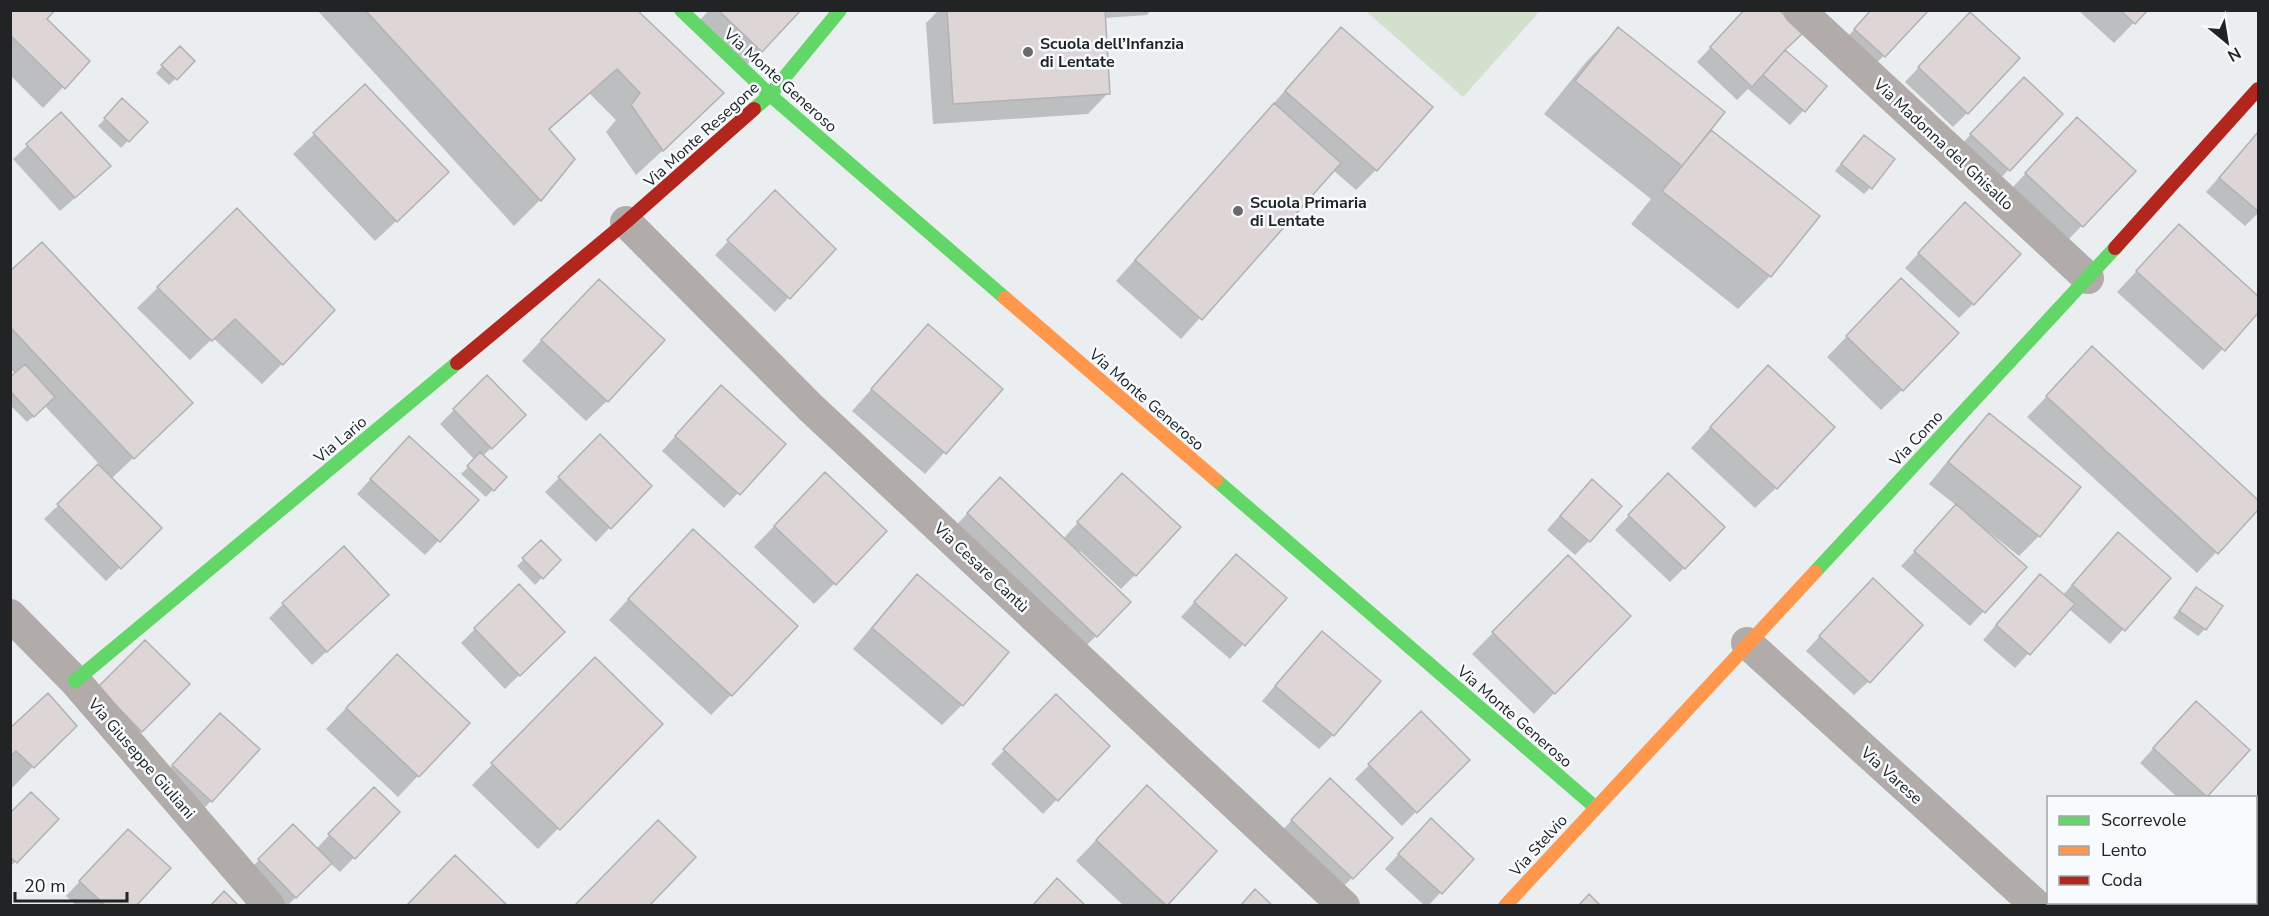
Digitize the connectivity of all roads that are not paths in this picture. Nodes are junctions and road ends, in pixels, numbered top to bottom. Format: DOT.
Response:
graph roads {
  1 [pos="681,10"];
  2 [pos="840,10"];
  3 [pos="1800,10"];
  4 [pos="2259,88"];
  5 [pos="770,95"];
  6 [pos="626,222"];
  7 [pos="2088,278"];
  8 [pos="10,615"];
  9 [pos="1747,644"];
  10 [pos="75,681"];
  11 [pos="1595,807"];
  12 [pos="269,906"];
  13 [pos="1344,906"];
  14 [pos="1505,906"];
  15 [pos="2037,906"];
  1 -- 5 [label="street, Via Monte Generoso"];
  2 -- 5 [label="street, Via Monte Resegone"];
  3 -- 7 [label="street, Via Madonna del Ghisallo"];
  4 -- 7 [label="street, Via Como"];
  5 -- 6 [label="street, Via Monte Resegone"];
  5 -- 11 [label="street, Via Monte Generoso"];
  6 -- 10 [label="street, Via Lario"];
  6 -- 13 [label="street, Via Cesare Cantù"];
  7 -- 9 [label="street, Via Como"];
  8 -- 10 [label="street, Via Giuseppe Giuliani"];
  9 -- 11 [label="street, Via Como"];
  9 -- 15 [label="street, Via Varese"];
  10 -- 12 [label="street, Via Giuseppe Giuliani"];
  11 -- 14 [label="street, Via Stelvio"];
}
